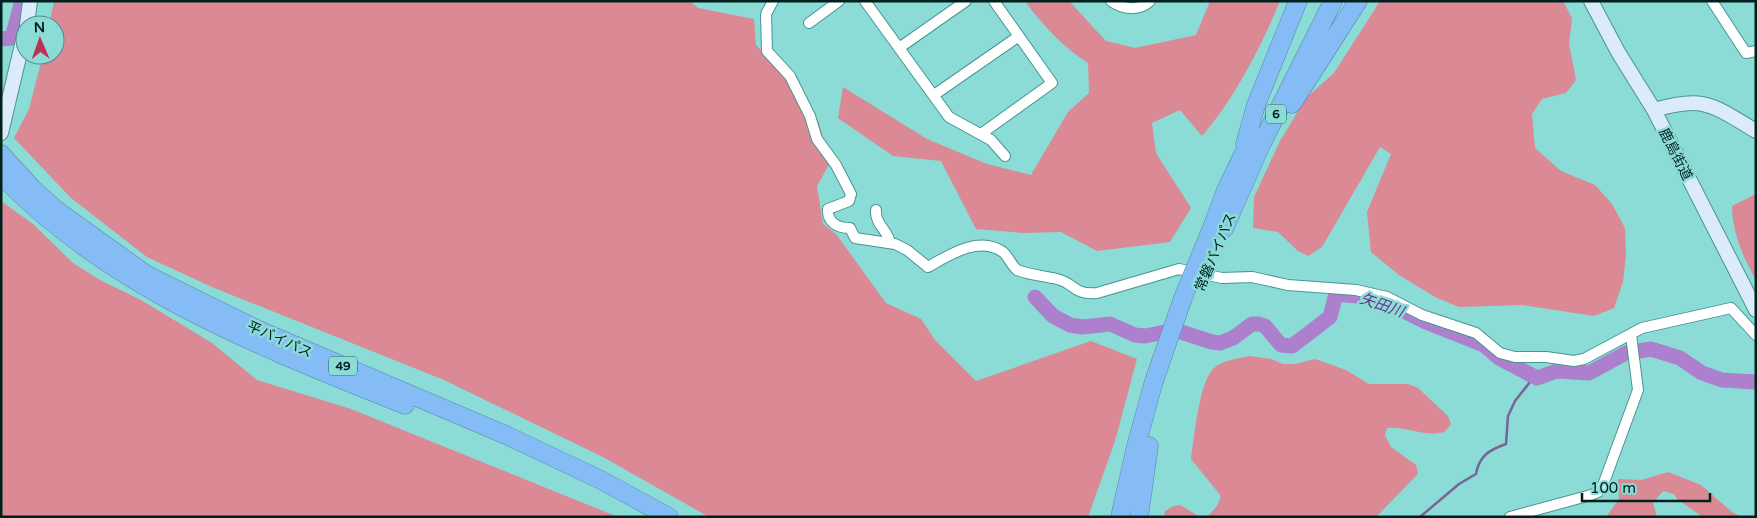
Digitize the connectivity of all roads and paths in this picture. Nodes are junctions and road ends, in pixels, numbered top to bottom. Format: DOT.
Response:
graph roads {
  1 [pos="30,1"];
  2 [pos="774,1"];
  3 [pos="780,1"];
  4 [pos="840,1"];
  5 [pos="966,1"];
  6 [pos="994,1"];
  7 [pos="1111,1"];
  8 [pos="1150,1"];
  9 [pos="1298,1"];
  10 [pos="1321,1"];
  11 [pos="1333,1"];
  12 [pos="1358,1"];
  13 [pos="1591,1"];
  14 [pos="1712,1"];
  15 [pos="868,2"];
  16 [pos="28,15"];
  17 [pos="809,23"];
  18 [pos="1019,36"];
  19 [pos="899,48"];
  20 [pos="1756,51"];
  21 [pos="17,65"];
  22 [pos="934,95"];
  23 [pos="1654,110"];
  24 [pos="1756,131"];
  25 [pos="1,133"];
  26 [pos="981,134"];
  27 [pos="1,154"];
  28 [pos="1005,156"];
  29 [pos="1242,156"];
  30 [pos="1,175"];
  31 [pos="30,195"];
  32 [pos="876,210"];
  33 [pos="1222,223"];
  34 [pos="890,243"];
  35 [pos="1756,310"];
  36 [pos="1631,335"];
  37 [pos="1756,335"];
  38 [pos="1142,446"];
  39 [pos="646,517"];
  40 [pos="669,517"];
  41 [pos="1116,517"];
  42 [pos="1120,517"];
  43 [pos="1132,517"];
  44 [pos="1139,517"];
  45 [pos="1510,517"];
  1 -- 16 [label="street"];
  2 -- 3 [label="street"];
  2 -- 34 [label="street"];
  4 -- 17 [label="street"];
  5 -- 19 [label="street"];
  6 -- 18 [label="street"];
  7 -- 8 [label="street"];
  9 -- 29 [label="highway"];
  10 -- 29 [label="highway, 常磐バイパス / 6"];
  11 -- 33 [label="highway, 常磐バイパス / 6"];
  12 -- 33 [label="highway"];
  13 -- 23 [label="street, 鹿島街道"];
  14 -- 20 [label="street"];
  15 -- 19 [label="street"];
  18 -- 22 [label="street"];
  18 -- 26 [label="street"];
  19 -- 22 [label="street"];
  21 -- 25 [label="street"];
  22 -- 26 [label="street"];
  23 -- 24 [label="street"];
  23 -- 35 [label="street, 鹿島街道"];
  26 -- 28 [label="street"];
  27 -- 31 [label="highway, 平バイパス / 49"];
  29 -- 33 [label="highway, 常磐バイパス / 6"];
  30 -- 31 [label="highway, 平バイパス / 49"];
  31 -- 39 [label="highway, 平バイパス / 49"];
  31 -- 40 [label="highway, 平バイパス / 49"];
  32 -- 34 [label="street"];
  33 -- 38 [label="highway, 常磐バイパス / 6, bridge"];
  34 -- 36 [label="street"];
  36 -- 37 [label="street"];
  36 -- 45 [label="street"];
  38 -- 41 [label="highway"];
  38 -- 42 [label="highway, 常磐バイパス / 6"];
  38 -- 43 [label="highway, 常磐バイパス / 6"];
  38 -- 44 [label="highway"];
}
